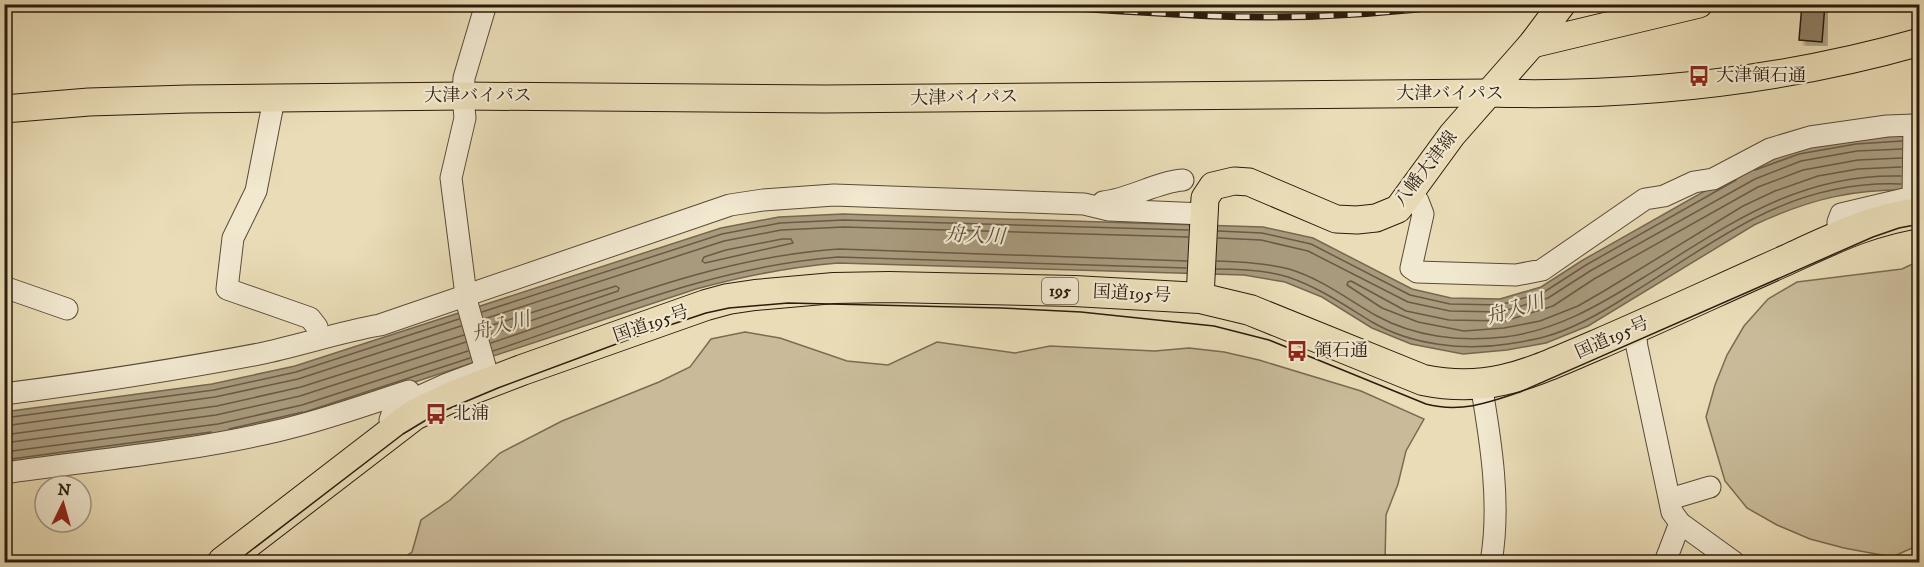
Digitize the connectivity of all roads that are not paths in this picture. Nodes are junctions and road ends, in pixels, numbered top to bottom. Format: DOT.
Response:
graph roads {
  1 [pos="486,4"];
  2 [pos="1562,4"];
  3 [pos="1699,4"];
  4 [pos="1920,42"];
  5 [pos="1532,44"];
  6 [pos="1489,93"];
  7 [pos="463,96"];
  8 [pos="274,99"];
  9 [pos="4,109"];
  10 [pos="1916,127"];
  11 [pos="1711,166"];
  12 [pos="1183,180"];
  13 [pos="452,185"];
  14 [pos="1409,194"];
  15 [pos="1645,199"];
  16 [pos="1916,202"];
  17 [pos="1084,204"];
  18 [pos="1204,216"];
  19 [pos="1201,286"];
  20 [pos="4,287"];
  21 [pos="466,299"];
  22 [pos="67,309"];
  23 [pos="317,327"];
  24 [pos="1629,330"];
  25 [pos="276,349"];
  26 [pos="485,363"];
  27 [pos="1481,384"];
  28 [pos="4,394"];
  29 [pos="396,430"];
  30 [pos="4,473"];
  31 [pos="1710,487"];
  32 [pos="1670,499"];
  33 [pos="1680,523"];
  34 [pos="224,562"];
  35 [pos="1491,562"];
  36 [pos="1665,562"];
  37 [pos="1734,562"];
  1 -- 7 [label="street"];
  2 -- 5 [label="main road, 八幡大津線"];
  3 -- 5 [label="main road"];
  4 -- 6 [label="main road, 大津バイパス"];
  5 -- 6 [label="main road, 八幡大津線"];
  6 -- 7 [label="main road, 大津バイパス"];
  6 -- 14 [label="main road, 八幡大津線"];
  7 -- 8 [label="main road, 大津バイパス"];
  7 -- 13 [label="street"];
  8 -- 9 [label="main road, 大津バイパス"];
  8 -- 23 [label="street"];
  10 -- 15 [label="street"];
  10 -- 16 [label="street"];
  11 -- 15 [label="street"];
  12 -- 17 [label="street"];
  13 -- 21 [label="street"];
  13 -- 23 [label="street"];
  14 -- 15 [label="street"];
  14 -- 18 [label="main road, 八幡大津線"];
  16 -- 24 [label="highway, 国道195号 / 195"];
  17 -- 18 [label="street"];
  17 -- 21 [label="street"];
  18 -- 19 [label="main road, 八幡大津線"];
  19 -- 27 [label="highway, 国道195号 / 195"];
  19 -- 29 [label="highway, 国道195号 / 195"];
  20 -- 22 [label="street"];
  21 -- 25 [label="street"];
  21 -- 26 [label="street"];
  23 -- 25 [label="street"];
  24 -- 27 [label="highway, 国道195号 / 195"];
  24 -- 32 [label="street"];
  25 -- 28 [label="street"];
  26 -- 29 [label="street"];
  26 -- 30 [label="street"];
  27 -- 35 [label="street"];
  29 -- 34 [label="highway, 国道195号 / 195"];
  31 -- 32 [label="street"];
  32 -- 33 [label="street"];
  33 -- 36 [label="street"];
  33 -- 37 [label="street"];
}
